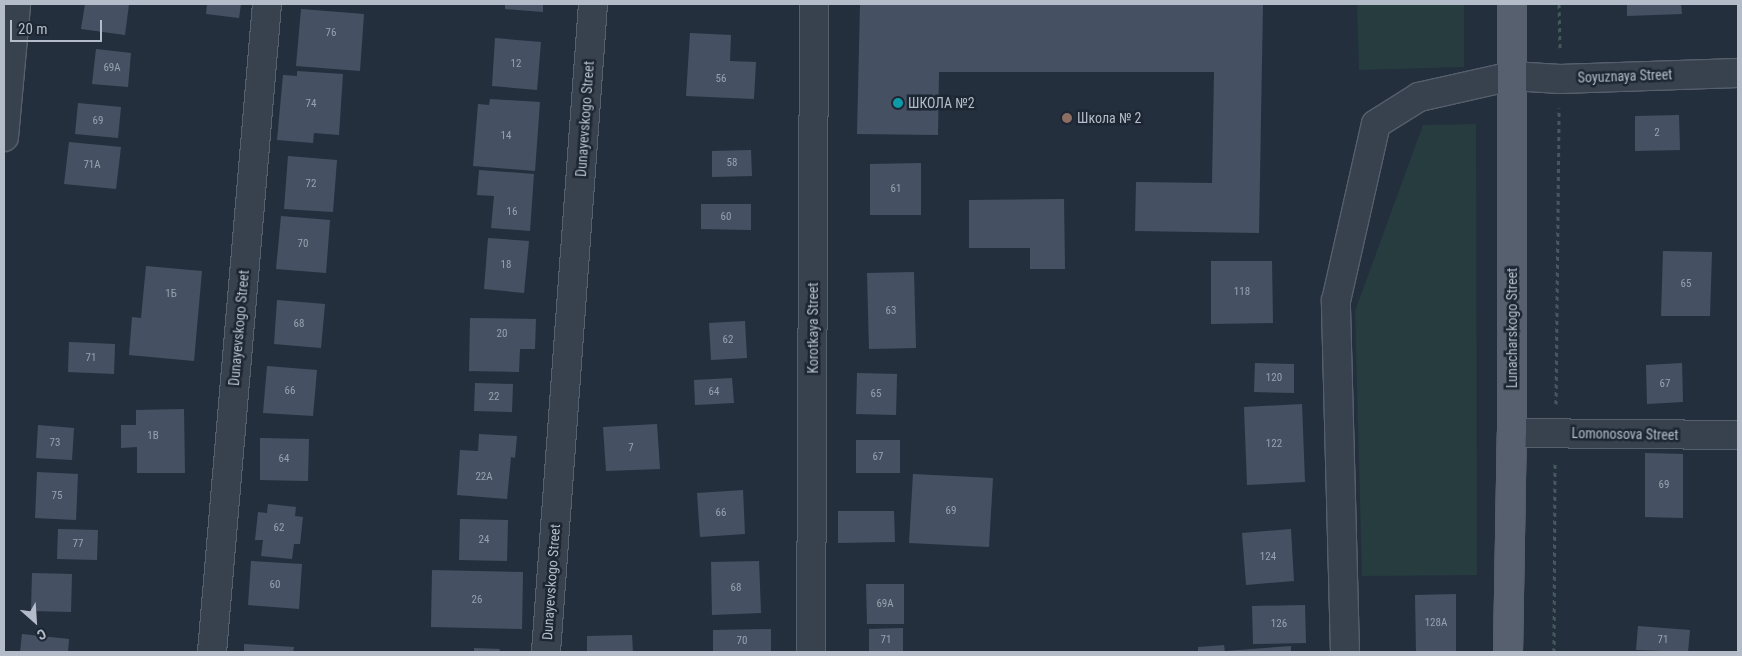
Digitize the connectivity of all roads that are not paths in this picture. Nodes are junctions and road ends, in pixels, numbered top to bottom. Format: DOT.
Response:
graph roads {
  1 [pos="16,4"];
  2 [pos="267,4"];
  3 [pos="593,4"];
  4 [pos="814,4"];
  5 [pos="1512,4"];
  6 [pos="1738,73"];
  7 [pos="1512,76"];
  8 [pos="4,137"];
  9 [pos="1512,433"];
  10 [pos="1738,435"];
  11 [pos="212,652"];
  12 [pos="546,652"];
  13 [pos="812,652"];
  14 [pos="1345,652"];
  15 [pos="1508,652"];
  1 -- 8 [label="street"];
  2 -- 11 [label="street, Dunayevskogo Street"];
  3 -- 12 [label="street, Dunayevskogo Street"];
  4 -- 13 [label="street, Korotkaya Street"];
  5 -- 7 [label="main road, Lunacharskogo Street"];
  6 -- 7 [label="street, Soyuznaya Street"];
  7 -- 9 [label="main road, Lunacharskogo Street"];
  7 -- 14 [label="street, Soyuznaya Street"];
  9 -- 10 [label="street, Lomonosova Street"];
  9 -- 15 [label="main road, Lunacharskogo Street"];
}
